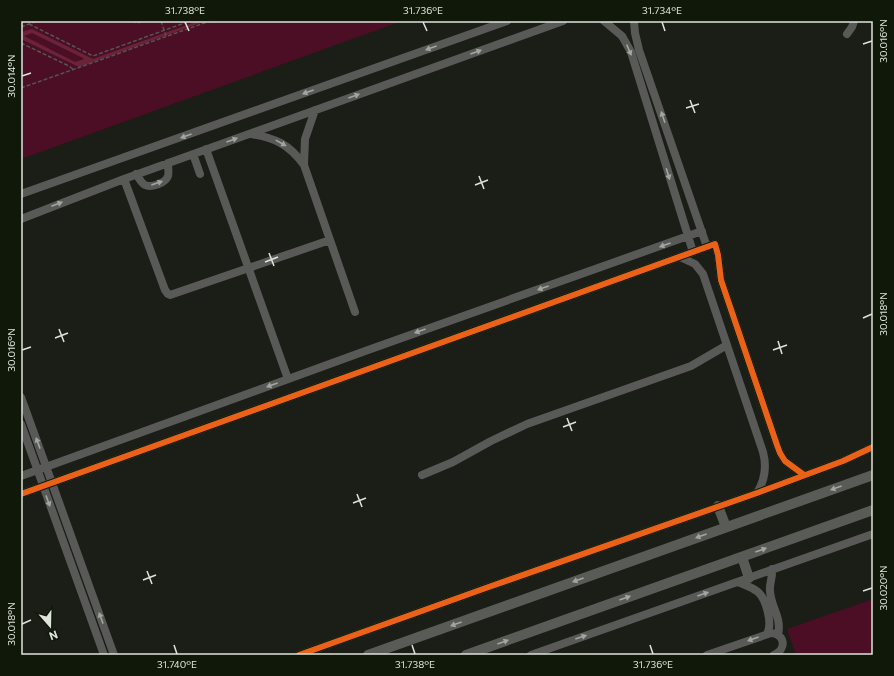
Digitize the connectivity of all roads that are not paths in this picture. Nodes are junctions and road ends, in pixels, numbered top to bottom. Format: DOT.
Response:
graph roads {
  1 [pos="507,21"];
  2 [pos="563,21"];
  3 [pos="604,21"];
  4 [pos="634,21"];
  5 [pos="854,21"];
  6 [pos="847,34"];
  7 [pos="315,110"];
  8 [pos="250,134"];
  9 [pos="206,150"];
  10 [pos="193,154"];
  11 [pos="168,163"];
  12 [pos="304,165"];
  13 [pos="136,174"];
  14 [pos="200,174"];
  15 [pos="124,179"];
  16 [pos="21,194"];
  17 [pos="21,219"];
  18 [pos="702,231"];
  19 [pos="688,237"];
  20 [pos="330,240"];
  21 [pos="711,245"];
  22 [pos="693,252"];
  23 [pos="680,257"];
  24 [pos="249,269"];
  25 [pos="355,312"];
  26 [pos="727,345"];
  27 [pos="288,379"];
  28 [pos="21,397"];
  29 [pos="21,424"];
  30 [pos="873,447"];
  31 [pos="46,467"];
  32 [pos="37,470"];
  33 [pos="422,475"];
  34 [pos="873,475"];
  35 [pos="21,476"];
  36 [pos="804,476"];
  37 [pos="52,483"];
  38 [pos="43,486"];
  39 [pos="756,493"];
  40 [pos="21,494"];
  41 [pos="718,506"];
  42 [pos="873,510"];
  43 [pos="726,527"];
  44 [pos="873,534"];
  45 [pos="742,557"];
  46 [pos="772,570"];
  47 [pos="749,578"];
  48 [pos="738,582"];
  49 [pos="767,634"];
  50 [pos="778,635"];
  51 [pos="558,645"];
  52 [pos="104,655"];
  53 [pos="114,655"];
  54 [pos="299,655"];
  55 [pos="368,655"];
  56 [pos="466,655"];
  57 [pos="531,655"];
  58 [pos="553,655"];
  59 [pos="707,655"];
  60 [pos="774,655"];
  1 -- 16 [label="street, one-way"];
  7 -- 2 [label="street, one-way"];
  3 -- 19 [label="street, one-way"];
  18 -- 4 [label="street, one-way"];
  5 -- 6 [label="street"];
  7 -- 8 [label="street"];
  7 -- 12 [label="street"];
  9 -- 8 [label="street, one-way"];
  8 -- 12 [label="street, one-way"];
  9 -- 10 [label="street"];
  9 -- 24 [label="street"];
  10 -- 11 [label="street"];
  10 -- 14 [label="street"];
  11 -- 13 [label="street"];
  13 -- 11 [label="street, one-way"];
  12 -- 20 [label="street"];
  13 -- 15 [label="street"];
  17 -- 15 [label="street, one-way"];
  15 -- 24 [label="street"];
  18 -- 19 [label="street"];
  18 -- 21 [label="street"];
  19 -- 22 [label="street"];
  19 -- 27 [label="street, one-way"];
  20 -- 24 [label="street"];
  20 -- 25 [label="street"];
  21 -- 22 [label="street"];
  21 -- 36 [label="street"];
  22 -- 23 [label="street"];
  23 -- 26 [label="street"];
  23 -- 37 [label="street"];
  24 -- 27 [label="street"];
  26 -- 33 [label="street"];
  26 -- 39 [label="street"];
  27 -- 31 [label="street, one-way"];
  31 -- 28 [label="street, one-way"];
  29 -- 32 [label="street"];
  30 -- 36 [label="street"];
  31 -- 32 [label="street"];
  31 -- 37 [label="street"];
  32 -- 35 [label="street"];
  32 -- 38 [label="street"];
  34 -- 43 [label="main road, one-way"];
  36 -- 39 [label="street"];
  37 -- 38 [label="street"];
  53 -- 37 [label="street, one-way"];
  38 -- 40 [label="street"];
  38 -- 52 [label="street, one-way"];
  39 -- 41 [label="street"];
  41 -- 43 [label="main road"];
  41 -- 54 [label="street"];
  45 -- 42 [label="main road, one-way"];
  43 -- 55 [label="main road, one-way"];
  44 -- 46 [label="street"];
  45 -- 47 [label="main road"];
  56 -- 45 [label="main road, one-way"];
  46 -- 47 [label="street"];
  46 -- 50 [label="street"];
  47 -- 48 [label="street"];
  48 -- 49 [label="street"];
  51 -- 48 [label="street, one-way"];
  49 -- 50 [label="street"];
  49 -- 59 [label="street, one-way"];
  50 -- 60 [label="street"];
  51 -- 57 [label="street"];
  51 -- 58 [label="street"];
}
